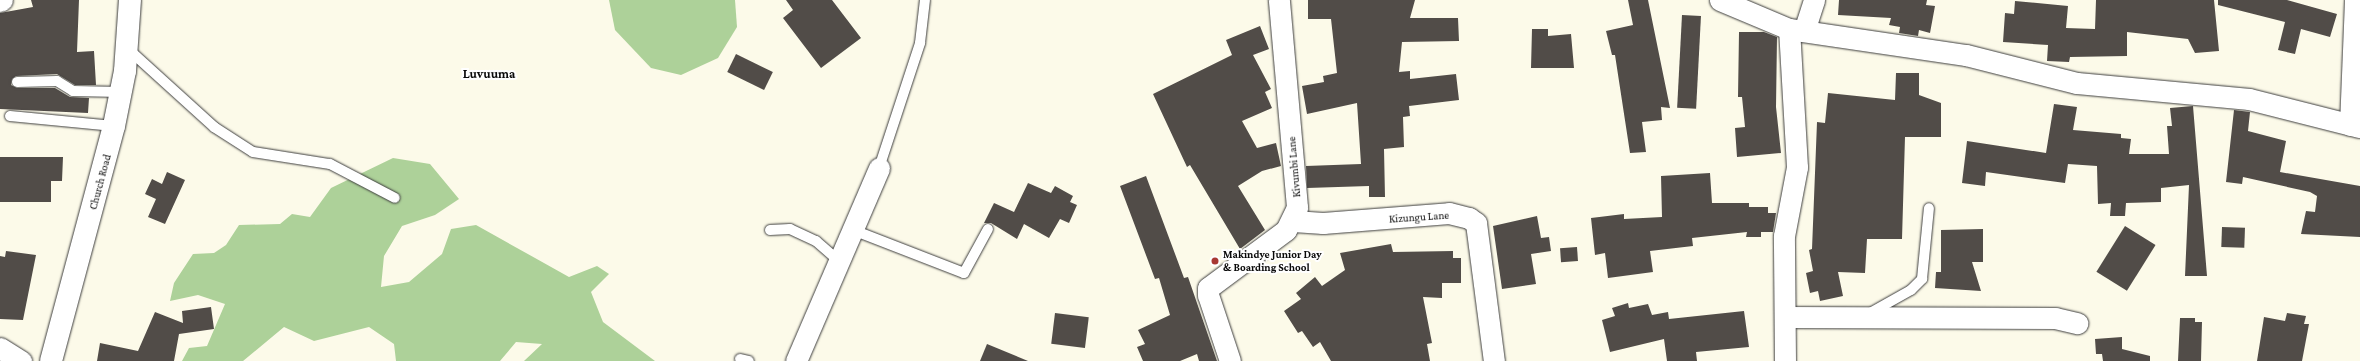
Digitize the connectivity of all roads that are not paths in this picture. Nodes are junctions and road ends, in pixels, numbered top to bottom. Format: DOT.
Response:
graph roads {
  1 [pos="130,0"];
  2 [pos="925,0"];
  3 [pos="1279,0"];
  4 [pos="1720,0"];
  5 [pos="1814,0"];
  6 [pos="2355,0"];
  7 [pos="1797,30"];
  8 [pos="127,48"];
  9 [pos="17,82"];
  10 [pos="121,92"];
  11 [pos="10,116"];
  12 [pos="114,126"];
  13 [pos="2355,126"];
  14 [pos="879,168"];
  15 [pos="395,198"];
  16 [pos="1929,208"];
  17 [pos="1292,221"];
  18 [pos="988,229"];
  19 [pos="770,230"];
  20 [pos="853,230"];
  21 [pos="839,261"];
  22 [pos="1784,317"];
  23 [pos="1862,317"];
  24 [pos="2077,324"];
  25 [pos="0,348"];
  26 [pos="21,361"];
  27 [pos="51,361"];
  28 [pos="796,361"];
  29 [pos="1230,361"];
  30 [pos="1494,361"];
  31 [pos="1785,361"];
  1 -- 8 [label="street, Church Road"];
  2 -- 14 [label="lane"];
  3 -- 17 [label="street, Kivumbi Lane"];
  4 -- 7 [label="street"];
  5 -- 7 [label="street"];
  6 -- 13 [label="street"];
  7 -- 13 [label="street"];
  7 -- 22 [label="street"];
  8 -- 10 [label="street, Church Road"];
  8 -- 15 [label="lane"];
  9 -- 10 [label="lane"];
  10 -- 12 [label="street, Church Road"];
  11 -- 12 [label="lane"];
  12 -- 27 [label="street, Church Road"];
  14 -- 20 [label="street"];
  16 -- 23 [label="lane"];
  17 -- 29 [label="street, Kivumbi Lane"];
  17 -- 30 [label="street, Kizungu Lane"];
  18 -- 20 [label="lane"];
  19 -- 21 [label="lane"];
  20 -- 21 [label="street"];
  21 -- 28 [label="street"];
  22 -- 23 [label="street"];
  22 -- 31 [label="street"];
  23 -- 24 [label="street"];
  25 -- 26 [label="street"];
}
